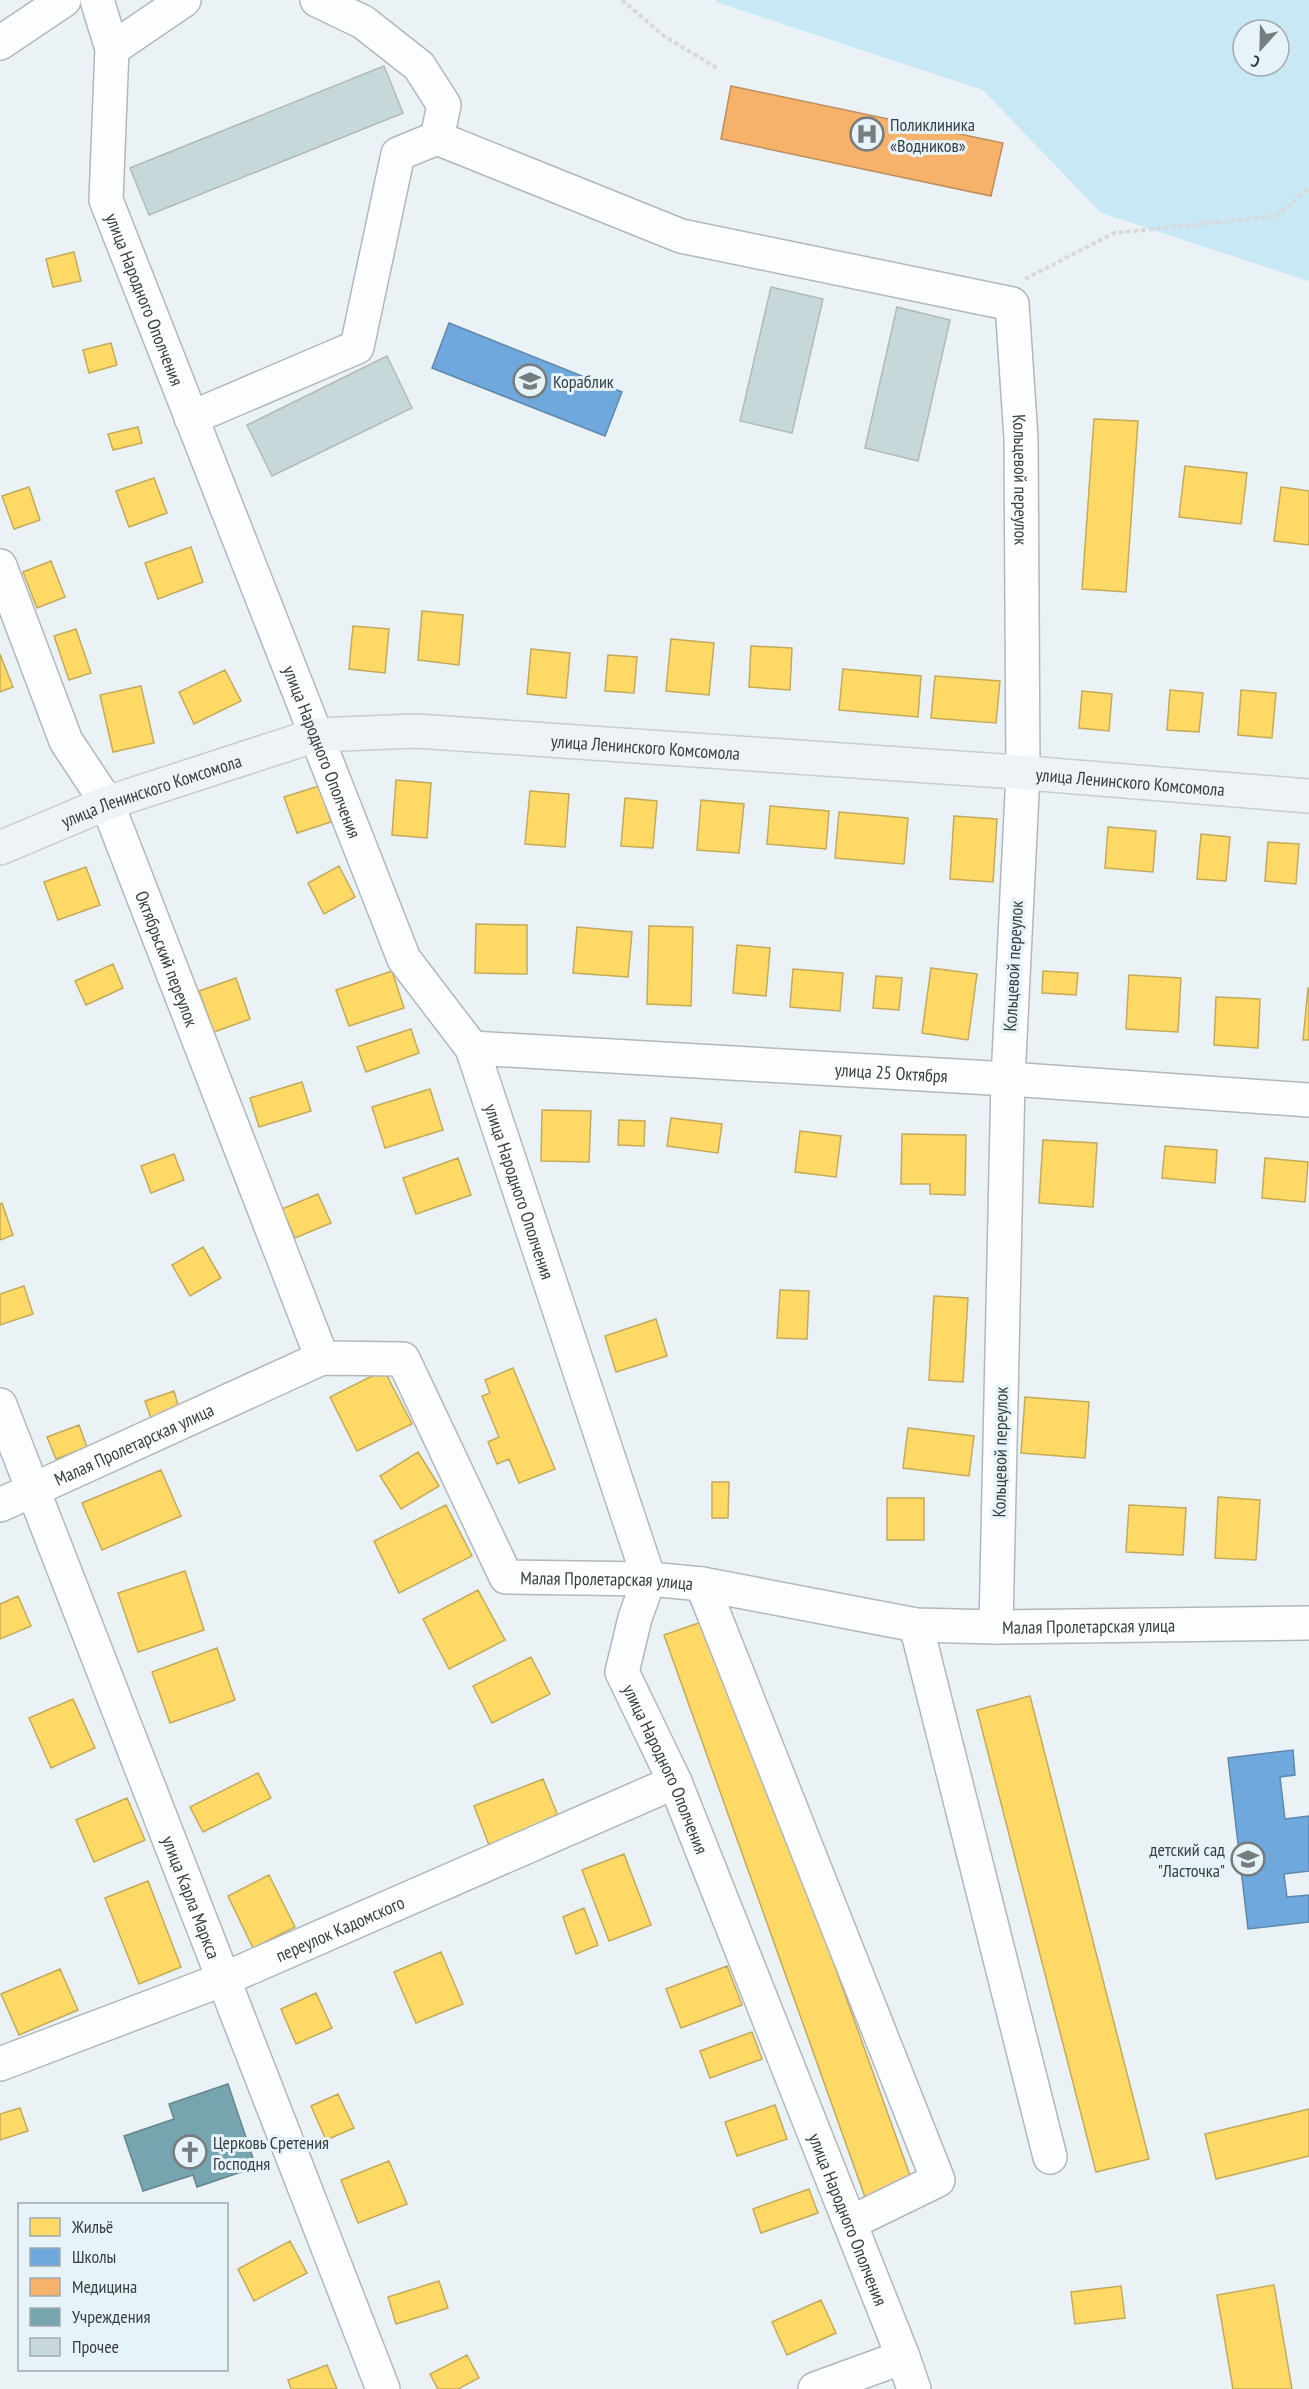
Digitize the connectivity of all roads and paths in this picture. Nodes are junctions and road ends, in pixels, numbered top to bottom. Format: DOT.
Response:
graph roads {
  1 [pos="64,0"];
  2 [pos="97,0"];
  3 [pos="184,0"];
  4 [pos="317,0"];
  5 [pos="622,0"];
  6 [pos="0,43"];
  7 [pos="111,49"];
  8 [pos="717,68"];
  9 [pos="437,138"];
  10 [pos="1309,188"];
  11 [pos="999,302"];
  12 [pos="191,417"];
  13 [pos="0,566"];
  14 [pos="316,735"];
  15 [pos="1023,773"];
  16 [pos="1309,796"];
  17 [pos="107,803"];
  18 [pos="0,848"];
  19 [pos="472,1048"];
  20 [pos="1008,1079"];
  21 [pos="1309,1101"];
  22 [pos="322,1358"];
  23 [pos="0,1405"];
  24 [pos="34,1491"];
  25 [pos="0,1505"];
  26 [pos="649,1580"];
  27 [pos="702,1584"];
  28 [pos="1309,1623"];
  29 [pos="916,1624"];
  30 [pos="996,1628"];
  31 [pos="675,1782"];
  32 [pos="224,1978"];
  33 [pos="0,2064"];
  34 [pos="1050,2157"];
  35 [pos="850,2223"];
  36 [pos="903,2357"];
  37 [pos="383,2389"];
  38 [pos="815,2389"];
  39 [pos="914,2389"];
  1 -- 6 [label="street"];
  2 -- 7 [label="street, улица Народного Ополчения"];
  3 -- 7 [label="street"];
  4 -- 9 [label="street"];
  5 -- 8 [label="path"];
  7 -- 12 [label="street, улица Народного Ополчения"];
  9 -- 11 [label="street"];
  9 -- 12 [label="street"];
  10 -- 11 [label="path"];
  11 -- 15 [label="street, Кольцевой переулок"];
  12 -- 14 [label="street, улица Народного Ополчения"];
  13 -- 17 [label="street, Октябрьский переулок"];
  14 -- 15 [label="main road, улица Ленинского Комсомола"];
  14 -- 17 [label="main road, улица Ленинского Комсомола"];
  14 -- 19 [label="street, улица Народного Ополчения"];
  15 -- 16 [label="main road, улица Ленинского Комсомола"];
  15 -- 20 [label="street, Кольцевой переулок"];
  17 -- 18 [label="main road, улица Ленинского Комсомола"];
  17 -- 22 [label="street, Октябрьский переулок"];
  19 -- 20 [label="street, улица 25 Октября"];
  19 -- 26 [label="street, улица Народного Ополчения"];
  20 -- 21 [label="street, улица 25 Октября"];
  20 -- 30 [label="street, Кольцевой переулок"];
  22 -- 24 [label="street, Малая Пролетарская улица"];
  22 -- 26 [label="street, Малая Пролетарская улица"];
  23 -- 24 [label="street, улица Карла Маркса"];
  24 -- 25 [label="street, Малая Пролетарская улица"];
  24 -- 32 [label="street, улица Карла Маркса"];
  26 -- 27 [label="street, Малая Пролетарская улица"];
  26 -- 31 [label="street, улица Народного Ополчения"];
  27 -- 29 [label="street, Малая Пролетарская улица"];
  27 -- 35 [label="street"];
  28 -- 30 [label="street, Малая Пролетарская улица"];
  29 -- 30 [label="street, Малая Пролетарская улица"];
  29 -- 34 [label="street"];
  31 -- 32 [label="street, переулок Кадомского"];
  31 -- 35 [label="street, улица Народного Ополчения"];
  32 -- 33 [label="street, переулок Кадомского"];
  32 -- 37 [label="street, улица Карла Маркса"];
  35 -- 36 [label="street, улица Народного Ополчения"];
  36 -- 38 [label="street"];
  36 -- 39 [label="street, улица Народного Ополчения"];
}
